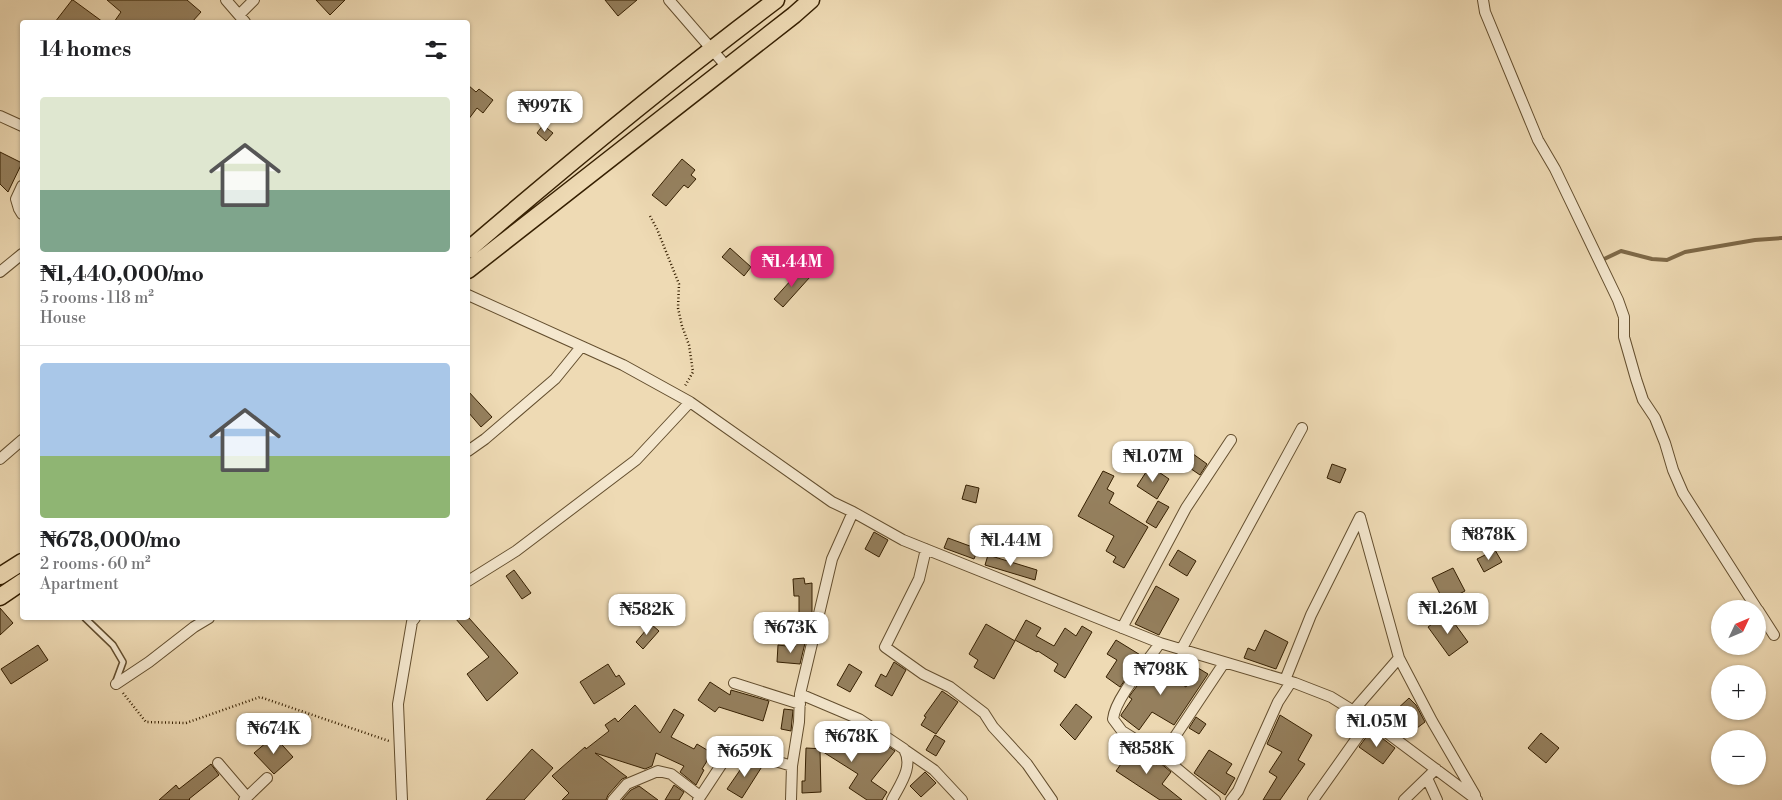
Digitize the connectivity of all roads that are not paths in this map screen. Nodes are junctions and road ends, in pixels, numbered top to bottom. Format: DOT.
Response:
graph roads {
  1 [pos="226,0"];
  2 [pos="254,0"];
  3 [pos="669,0"];
  4 [pos="776,0"];
  5 [pos="811,0"];
  6 [pos="1483,0"];
  7 [pos="242,19"];
  8 [pos="711,49"];
  9 [pos="727,67"];
  10 [pos="0,116"];
  11 [pos="20,125"];
  12 [pos="20,190"];
  13 [pos="20,211"];
  14 [pos="470,248"];
  15 [pos="20,256"];
  16 [pos="470,268"];
  17 [pos="0,272"];
  18 [pos="470,296"];
  19 [pos="581,347"];
  20 [pos="690,402"];
  21 [pos="1302,428"];
  22 [pos="1232,440"];
  23 [pos="20,442"];
  24 [pos="470,450"];
  25 [pos="0,458"];
  26 [pos="853,512"];
  27 [pos="926,549"];
  28 [pos="20,563"];
  29 [pos="0,576"];
  30 [pos="470,581"];
  31 [pos="20,583"];
  32 [pos="0,597"];
  33 [pos="1751,600"];
  34 [pos="87,620"];
  35 [pos="205,620"];
  36 [pos="414,620"];
  37 [pos="1766,623"];
  38 [pos="1122,628"];
  39 [pos="1774,635"];
  40 [pos="1160,643"];
  41 [pos="1181,650"];
  42 [pos="1399,658"];
  43 [pos="1224,663"];
  44 [pos="1288,681"];
  45 [pos="734,683"];
  46 [pos="116,684"];
  47 [pos="800,699"];
  48 [pos="1353,711"];
  49 [pos="1369,721"];
  50 [pos="904,749"];
  51 [pos="1162,756"];
  52 [pos="218,763"];
  53 [pos="792,766"];
  54 [pos="1436,769"];
  55 [pos="267,778"];
  56 [pos="1427,778"];
  57 [pos="699,798"];
  58 [pos="245,799"];
  59 [pos="402,800"];
  60 [pos="613,800"];
  61 [pos="791,800"];
  62 [pos="892,800"];
  63 [pos="962,800"];
  64 [pos="1052,800"];
  65 [pos="1215,800"];
  66 [pos="1231,800"];
  67 [pos="1313,800"];
  68 [pos="1404,800"];
  69 [pos="1437,800"];
  70 [pos="1477,800"];
  1 -- 7 [label="street"];
  2 -- 7 [label="street"];
  3 -- 8 [label="street"];
  4 -- 8 [label="main road"];
  5 -- 9 [label="main road"];
  6 -- 33 [label="street"];
  8 -- 9 [label="street"];
  8 -- 14 [label="main road"];
  9 -- 16 [label="main road"];
  10 -- 11 [label="street"];
  12 -- 13 [label="street"];
  15 -- 17 [label="street"];
  18 -- 19 [label="street"];
  19 -- 20 [label="street"];
  19 -- 24 [label="street"];
  20 -- 26 [label="street"];
  20 -- 30 [label="street"];
  21 -- 41 [label="street"];
  22 -- 38 [label="street"];
  23 -- 25 [label="street"];
  26 -- 27 [label="street"];
  26 -- 47 [label="street"];
  27 -- 38 [label="street"];
  27 -- 64 [label="street"];
  28 -- 29 [label="main road"];
  31 -- 32 [label="main road"];
  34 -- 46 [label="lane"];
  35 -- 46 [label="street"];
  36 -- 59 [label="street"];
  37 -- 39 [label="street"];
  38 -- 40 [label="street"];
  40 -- 41 [label="street"];
  40 -- 51 [label="street"];
  41 -- 43 [label="street"];
  42 -- 44 [label="street"];
  42 -- 48 [label="street"];
  42 -- 70 [label="street"];
  43 -- 44 [label="street"];
  43 -- 51 [label="street"];
  44 -- 48 [label="street"];
  44 -- 66 [label="street"];
  45 -- 47 [label="street"];
  47 -- 50 [label="street"];
  47 -- 53 [label="street"];
  48 -- 49 [label="street"];
  49 -- 54 [label="street"];
  49 -- 67 [label="street"];
  50 -- 62 [label="street"];
  50 -- 63 [label="street"];
  51 -- 65 [label="street"];
  52 -- 58 [label="street"];
  53 -- 57 [label="street"];
  53 -- 61 [label="street"];
  54 -- 56 [label="street"];
  54 -- 70 [label="street"];
  55 -- 58 [label="street"];
  56 -- 68 [label="street"];
  56 -- 69 [label="street"];
  57 -- 60 [label="street"];
}
